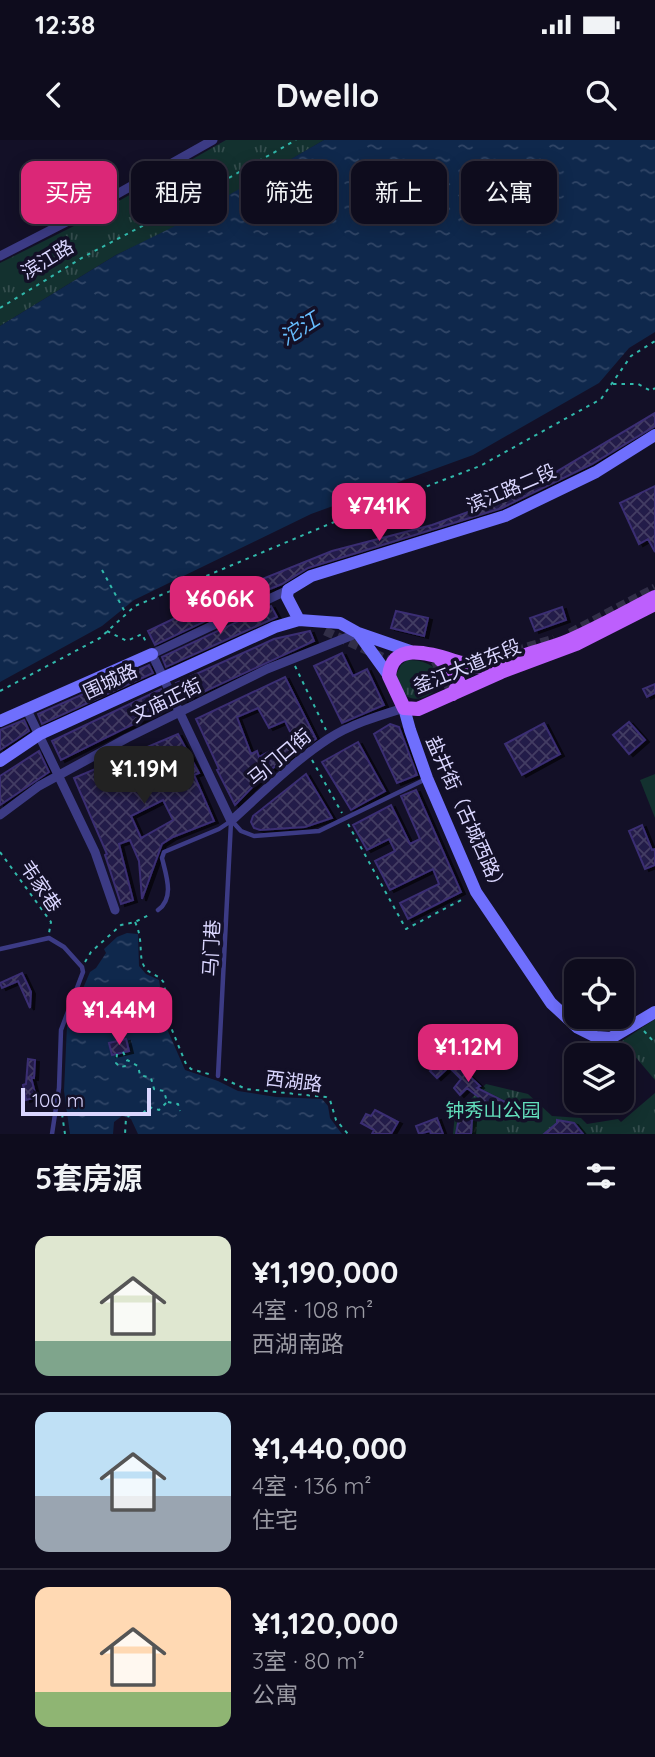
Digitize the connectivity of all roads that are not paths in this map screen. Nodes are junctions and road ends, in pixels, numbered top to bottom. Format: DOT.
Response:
graph roads {
  1 [pos="213,140"];
  2 [pos="0,256"];
  3 [pos="655,435"];
  4 [pos="288,590"];
  5 [pos="655,597"];
  6 [pos="655,604"];
  7 [pos="299,621"];
  8 [pos="358,633"];
  9 [pos="410,651"];
  10 [pos="152,654"];
  11 [pos="437,657"];
  12 [pos="389,676"];
  13 [pos="164,678"];
  14 [pos="453,694"];
  15 [pos="26,708"];
  16 [pos="404,708"];
  17 [pos="181,712"];
  18 [pos="0,721"];
  19 [pos="40,734"];
  20 [pos="0,761"];
  21 [pos="60,775"];
  22 [pos="428,778"];
  23 [pos="0,815"];
  24 [pos="232,821"];
  25 [pos="115,910"];
  26 [pos="158,910"];
  27 [pos="0,949"];
  28 [pos="655,1012"];
  29 [pos="218,1076"];
  30 [pos="52,1134"];
  1 -- 2 [label="street"];
  3 -- 4 [label="street, 滨江路二段"];
  4 -- 7 [label="street"];
  4 -- 10 [label="street"];
  5 -- 11 [label="main road, 釜江大道东段"];
  6 -- 14 [label="main road, 釜江大道东段"];
  7 -- 8 [label="street, 围城路"];
  7 -- 13 [label="street, 围城路"];
  8 -- 9 [label="street, 围城路"];
  8 -- 12 [label="street"];
  8 -- 17 [label="street, 文庙正街"];
  9 -- 11 [label="main road, 釜江大道东段"];
  9 -- 12 [label="main road, 釜江大道东段"];
  10 -- 13 [label="street"];
  10 -- 15 [label="street"];
  11 -- 14 [label="main road"];
  12 -- 16 [label="main road, 釜江大道东段"];
  13 -- 17 [label="street"];
  13 -- 19 [label="street, 围城路"];
  14 -- 16 [label="main road, 釜江大道东段"];
  15 -- 18 [label="street"];
  15 -- 19 [label="street"];
  16 -- 22 [label="street, 盐井街（古城西路）"];
  16 -- 24 [label="street, 马门口街"];
  17 -- 21 [label="street, 文庙正街"];
  17 -- 24 [label="street"];
  19 -- 20 [label="street, 围城路"];
  19 -- 21 [label="street"];
  21 -- 23 [label="street, 文庙正街"];
  21 -- 25 [label="street"];
  22 -- 24 [label="lane"];
  22 -- 28 [label="street, 盐井街（古城西路）"];
  24 -- 26 [label="lane, 马门口街"];
  24 -- 29 [label="lane, 马门巷"];
  27 -- 30 [label="lane"];
}
